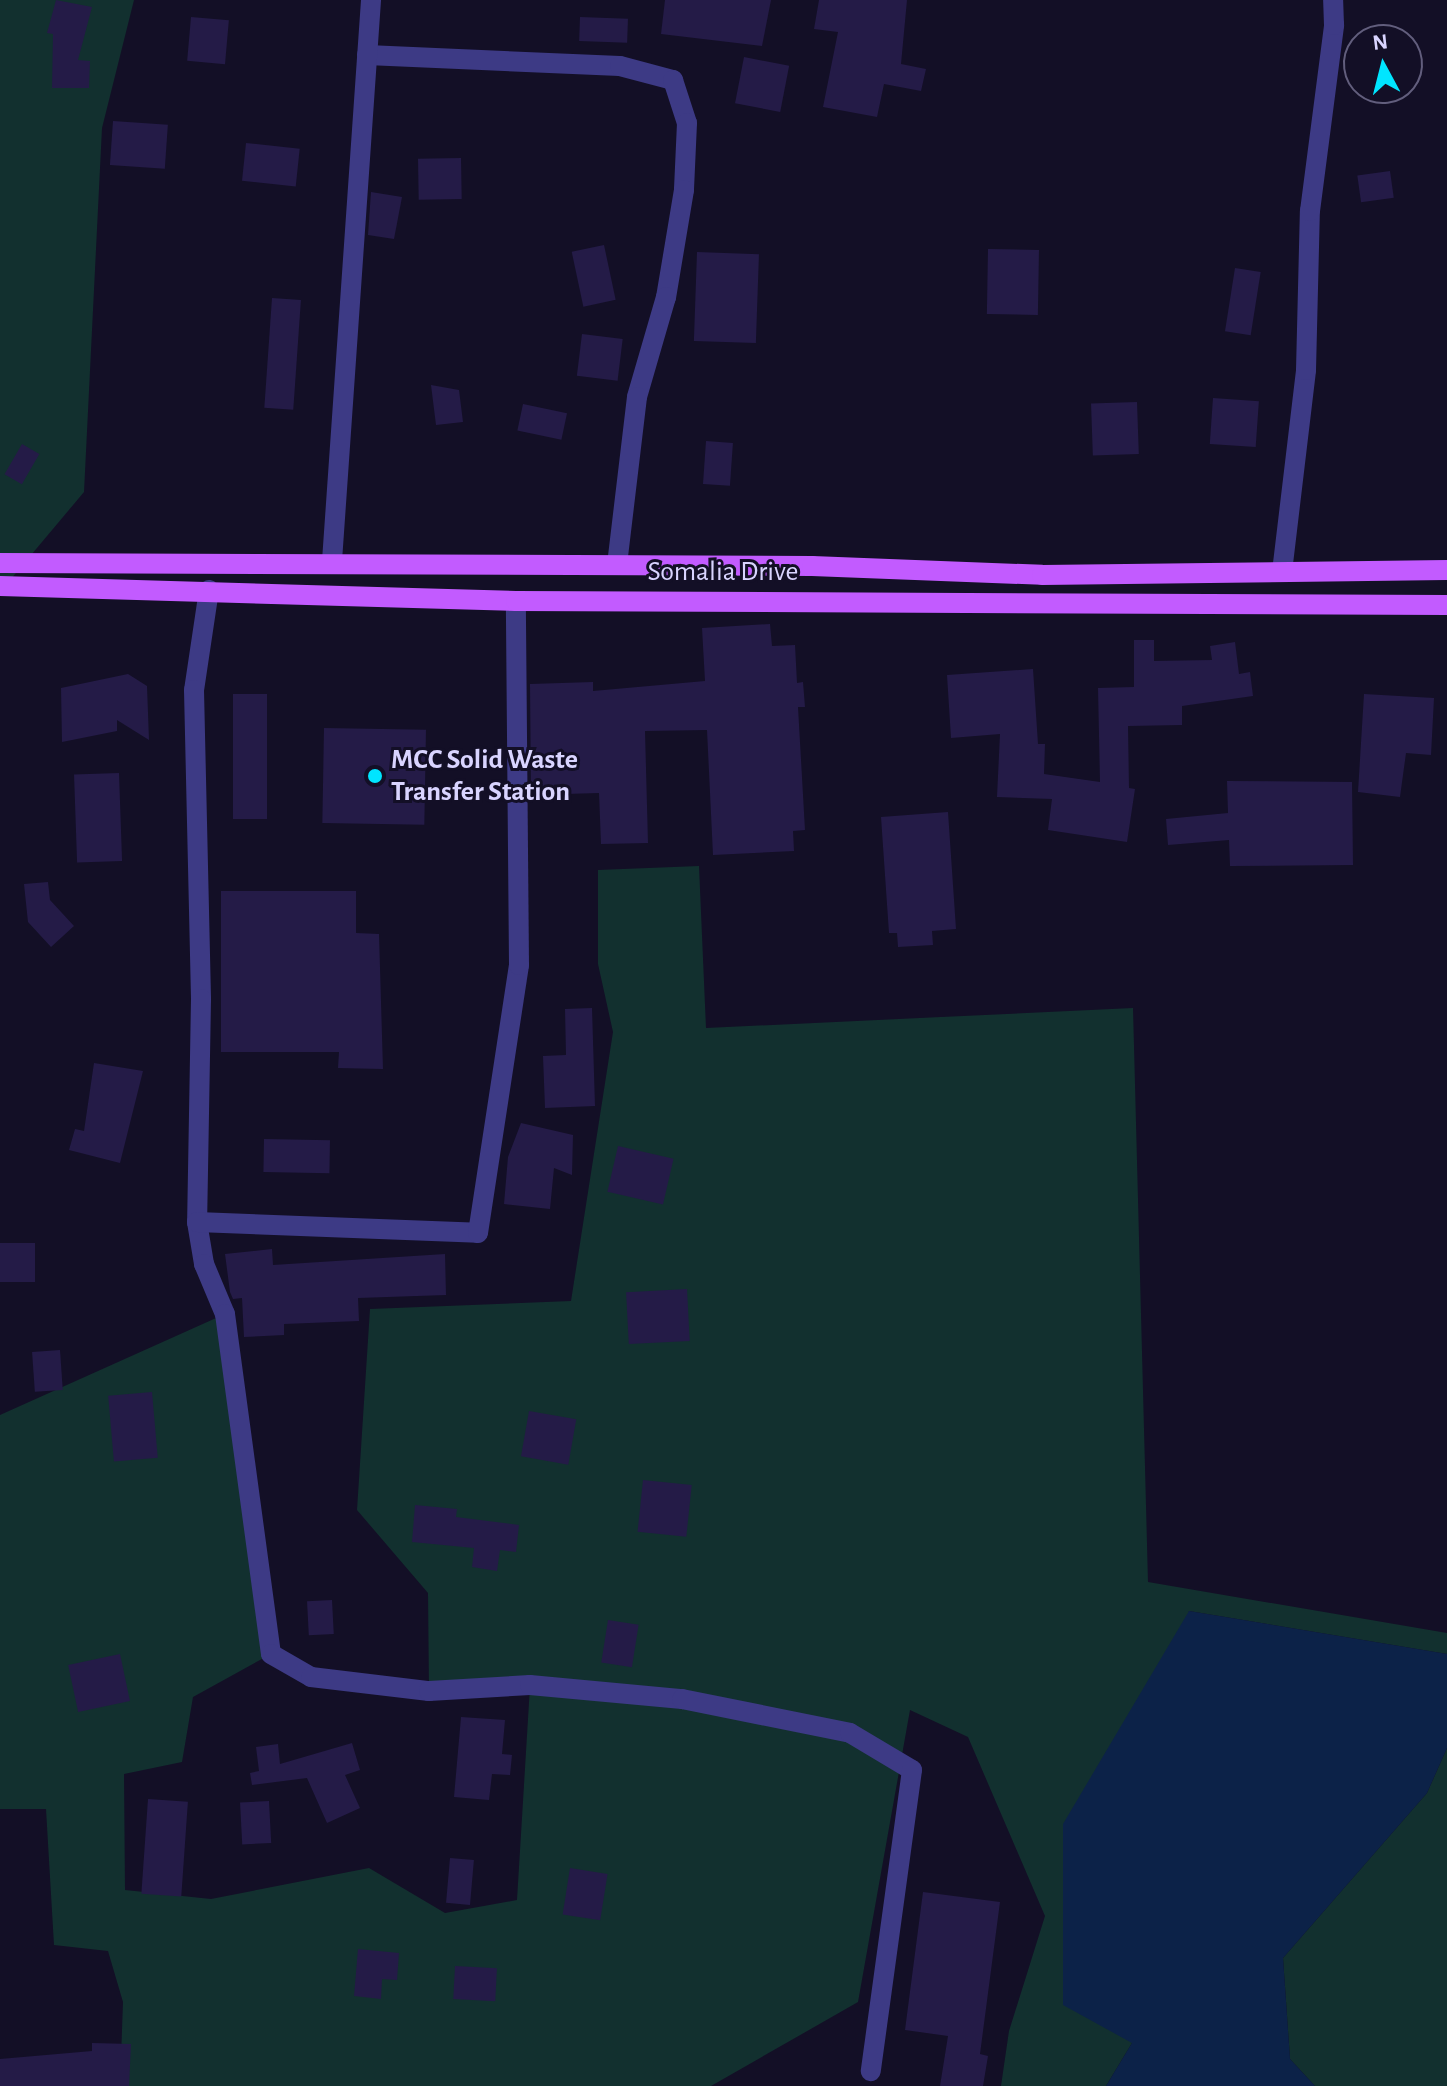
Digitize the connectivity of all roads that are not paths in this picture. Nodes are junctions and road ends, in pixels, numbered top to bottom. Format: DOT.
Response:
graph roads {
  1 [pos="371,0"];
  2 [pos="1333,0"];
  3 [pos="367,55"];
  4 [pos="332,561"];
  5 [pos="0,563"];
  6 [pos="617,565"];
  7 [pos="1447,570"];
  8 [pos="1282,572"];
  9 [pos="0,586"];
  10 [pos="209,590"];
  11 [pos="516,601"];
  12 [pos="1447,605"];
  13 [pos="197,1222"];
  14 [pos="871,2071"];
  1 -- 3 [label="street"];
  2 -- 8 [label="street"];
  3 -- 4 [label="street"];
  3 -- 6 [label="street"];
  4 -- 5 [label="main road, Somalia Drive"];
  4 -- 6 [label="main road, Somalia Drive"];
  6 -- 8 [label="main road, Somalia Drive"];
  7 -- 8 [label="main road, Somalia Drive"];
  9 -- 10 [label="main road, Somalia Drive"];
  10 -- 11 [label="main road, Somalia Drive"];
  10 -- 13 [label="street"];
  11 -- 12 [label="main road, Somalia Drive"];
  11 -- 13 [label="street"];
  13 -- 14 [label="street"];
}
